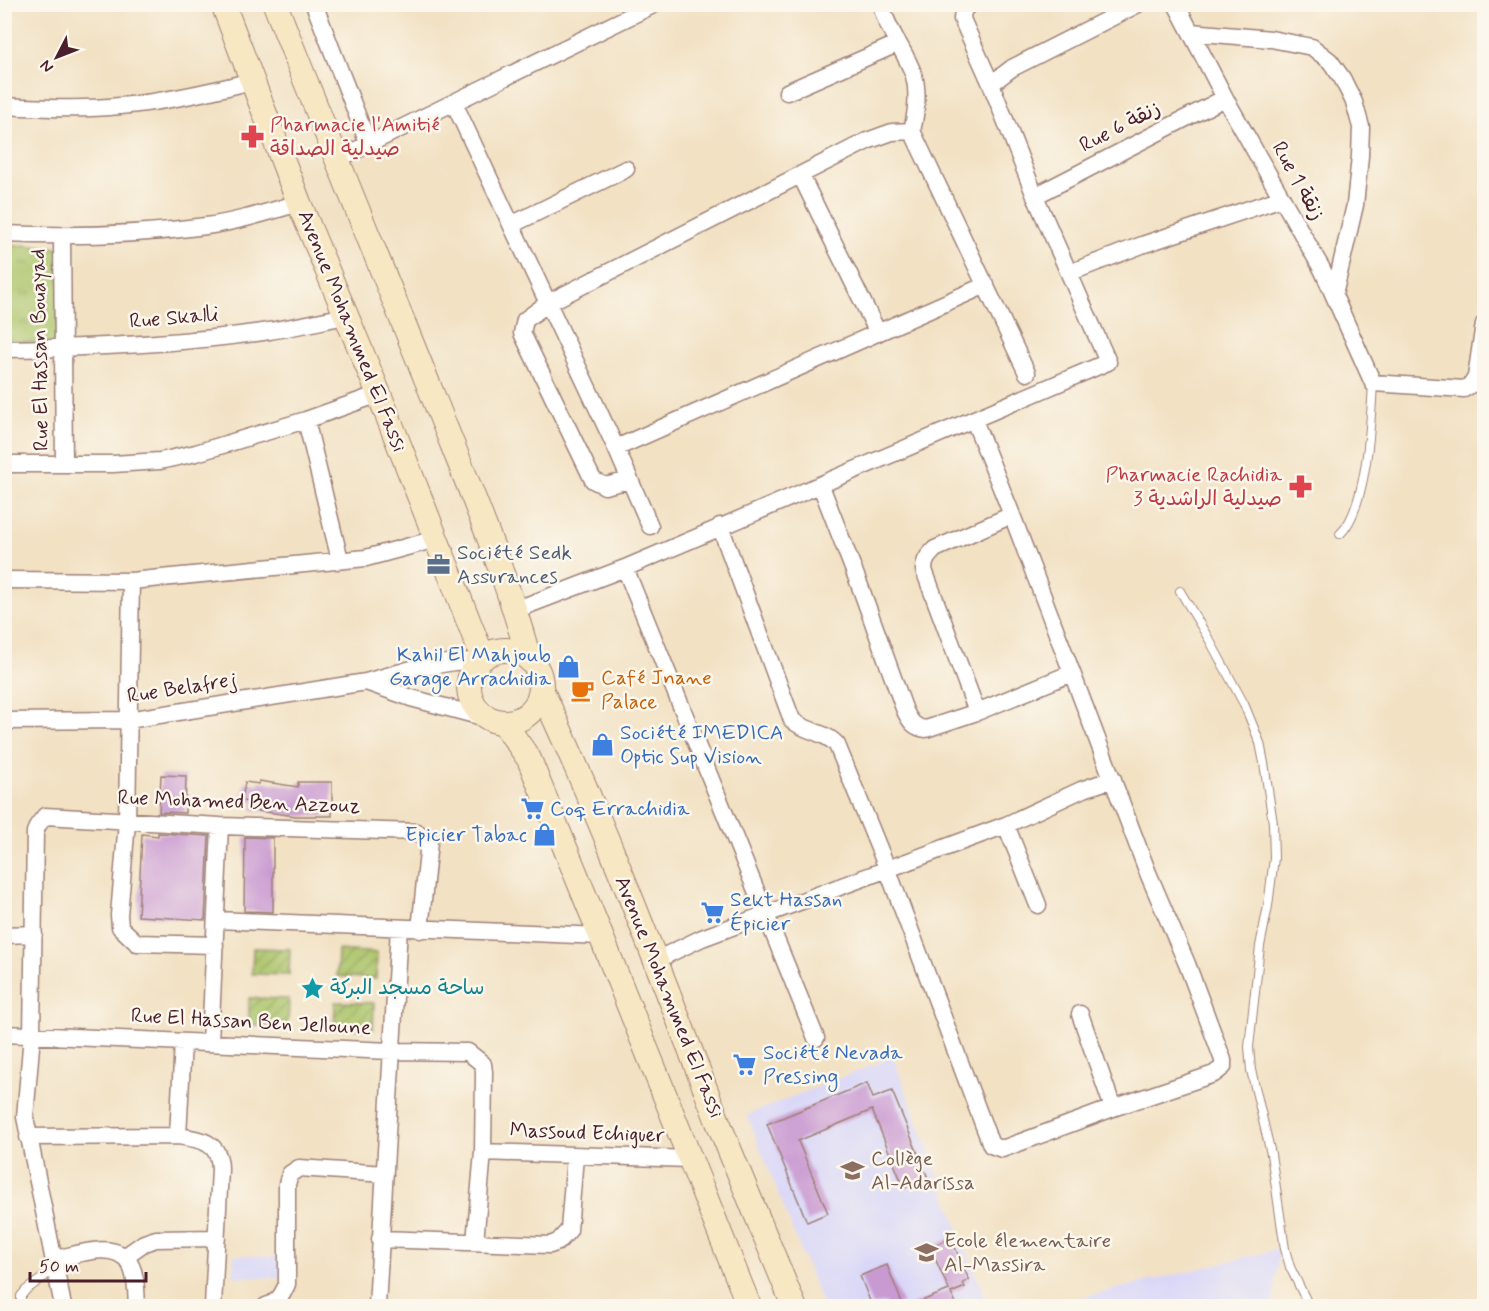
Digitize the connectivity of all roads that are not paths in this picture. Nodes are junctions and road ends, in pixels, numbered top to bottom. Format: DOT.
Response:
graph roads {
  1 [pos="223,4"];
  2 [pos="275,4"];
  3 [pos="314,4"];
  4 [pos="656,4"];
  5 [pos="881,4"];
  6 [pos="970,4"];
  7 [pos="1138,4"];
  8 [pos="1176,4"];
  9 [pos="635,9"];
  10 [pos="1191,32"];
  11 [pos="897,44"];
  12 [pos="252,81"];
  13 [pos="993,91"];
  14 [pos="787,92"];
  15 [pos="1225,98"];
  16 [pos="454,103"];
  17 [pos="4,106"];
  18 [pos="912,132"];
  19 [pos="368,143"];
  20 [pos="336,160"];
  21 [pos="626,169"];
  22 [pos="801,176"];
  23 [pos="1035,196"];
  24 [pos="1282,198"];
  25 [pos="299,203"];
  26 [pos="513,224"];
  27 [pos="4,234"];
  28 [pos="62,237"];
  29 [pos="1070,273"];
  30 [pos="986,285"];
  31 [pos="1334,295"];
  32 [pos="548,303"];
  33 [pos="346,316"];
  34 [pos="1485,324"];
  35 [pos="878,333"];
  36 [pos="63,348"];
  37 [pos="4,349"];
  38 [pos="1028,373"];
  39 [pos="1373,383"];
  40 [pos="379,394"];
  41 [pos="306,420"];
  42 [pos="974,420"];
  43 [pos="616,448"];
  44 [pos="64,463"];
  45 [pos="4,464"];
  46 [pos="630,480"];
  47 [pos="820,486"];
  48 [pos="1012,515"];
  49 [pos="650,526"];
  50 [pos="720,526"];
  51 [pos="1340,534"];
  52 [pos="436,539"];
  53 [pos="340,560"];
  54 [pos="625,568"];
  55 [pos="4,580"];
  56 [pos="131,581"];
  57 [pos="1180,591"];
  58 [pos="515,610"];
  59 [pos="481,659"];
  60 [pos="528,659"];
  61 [pos="1072,673"];
  62 [pos="366,682"];
  63 [pos="541,689"];
  64 [pos="977,712"];
  65 [pos="128,720"];
  66 [pos="496,720"];
  67 [pos="4,721"];
  68 [pos="1113,779"];
  69 [pos="127,822"];
  70 [pos="1006,825"];
  71 [pos="220,826"];
  72 [pos="887,868"];
  73 [pos="1038,905"];
  74 [pos="767,913"];
  75 [pos="217,920"];
  76 [pos="399,928"];
  77 [pos="420,930"];
  78 [pos="4,934"];
  79 [pos="34,934"];
  80 [pos="601,936"];
  81 [pos="215,945"];
  82 [pos="657,960"];
  83 [pos="1080,1014"];
  84 [pos="4,1034"];
  85 [pos="32,1035"];
  86 [pos="816,1038"];
  87 [pos="183,1041"];
  88 [pos="210,1043"];
  89 [pos="391,1052"];
  90 [pos="1113,1108"];
  91 [pos="178,1136"];
  92 [pos="28,1137"];
  93 [pos="483,1152"];
  94 [pos="575,1155"];
  95 [pos="689,1160"];
  96 [pos="385,1174"];
  97 [pos="217,1238"];
  98 [pos="380,1239"];
  99 [pos="475,1242"];
  100 [pos="124,1257"];
  101 [pos="55,1264"];
  102 [pos="21,1306"];
  103 [pos="63,1306"];
  104 [pos="137,1306"];
  105 [pos="213,1306"];
  106 [pos="266,1306"];
  107 [pos="377,1306"];
  108 [pos="749,1306"];
  109 [pos="794,1306"];
  110 [pos="1309,1306"];
  1 -- 12 [label="main road, Avenue Mohammed El Fassi"];
  2 -- 20 [label="main road, Avenue Mohammed El Fassi"];
  3 -- 19 [label="street"];
  4 -- 9 [label="street"];
  5 -- 11 [label="street"];
  6 -- 13 [label="street"];
  7 -- 13 [label="street"];
  8 -- 10 [label="street, Rue 1 زنقة"];
  9 -- 16 [label="street"];
  10 -- 15 [label="street, Rue 1 زنقة"];
  10 -- 31 [label="street"];
  11 -- 14 [label="street"];
  11 -- 18 [label="street"];
  12 -- 17 [label="street"];
  12 -- 25 [label="main road, Avenue Mohammed El Fassi"];
  13 -- 23 [label="street"];
  15 -- 23 [label="street, Rue 6 زنقة"];
  15 -- 24 [label="street, Rue 1 زنقة"];
  16 -- 19 [label="street"];
  16 -- 26 [label="street"];
  18 -- 22 [label="street"];
  18 -- 30 [label="street"];
  19 -- 20 [label="street"];
  20 -- 58 [label="main road, Avenue Mohammed El Fassi"];
  21 -- 26 [label="street"];
  22 -- 32 [label="street"];
  22 -- 35 [label="street"];
  23 -- 29 [label="street"];
  24 -- 29 [label="street"];
  24 -- 31 [label="street, Rue 1 زنقة"];
  25 -- 28 [label="street, Rue El Hassan Bouayad"];
  25 -- 33 [label="main road, Avenue Mohammed El Fassi"];
  26 -- 32 [label="street"];
  27 -- 28 [label="street, Rue El Hassan Bouayad"];
  28 -- 36 [label="street, Rue El Hassan Bouayad"];
  29 -- 42 [label="street"];
  30 -- 35 [label="street"];
  30 -- 38 [label="street"];
  31 -- 39 [label="street, Rue 1 زنقة"];
  32 -- 43 [label="street"];
  32 -- 46 [label="street"];
  33 -- 36 [label="street, Rue Skalli"];
  33 -- 40 [label="main road, Avenue Mohammed El Fassi"];
  34 -- 39 [label="street"];
  35 -- 43 [label="street"];
  36 -- 37 [label="street, Rue Skalli"];
  36 -- 44 [label="street, Rue El Hassan Bouayad"];
  39 -- 51 [label="lane"];
  40 -- 41 [label="street"];
  40 -- 52 [label="main road, Avenue Mohammed El Fassi"];
  41 -- 44 [label="street"];
  41 -- 53 [label="street"];
  42 -- 47 [label="street"];
  42 -- 48 [label="street"];
  43 -- 46 [label="street"];
  44 -- 45 [label="street"];
  46 -- 49 [label="street"];
  47 -- 50 [label="street"];
  47 -- 64 [label="street"];
  48 -- 61 [label="street"];
  48 -- 64 [label="street"];
  50 -- 54 [label="street"];
  50 -- 72 [label="street"];
  52 -- 53 [label="street"];
  52 -- 59 [label="main road, Avenue Mohammed El Fassi"];
  53 -- 56 [label="street"];
  54 -- 58 [label="street"];
  54 -- 74 [label="street"];
  55 -- 56 [label="street"];
  56 -- 65 [label="street"];
  57 -- 110 [label="lane"];
  58 -- 60 [label="main road, Avenue Mohammed El Fassi"];
  59 -- 60 [label="main road"];
  59 -- 62 [label="street, Rue Belafrej"];
  59 -- 66 [label="main road, Avenue Mohammed El Fassi"];
  60 -- 63 [label="main road, Avenue Mohammed El Fassi"];
  61 -- 64 [label="street"];
  61 -- 68 [label="street"];
  62 -- 65 [label="street, Rue Belafrej"];
  62 -- 66 [label="street, Rue Belafrej"];
  63 -- 66 [label="main road"];
  63 -- 82 [label="main road, Avenue Mohammed El Fassi"];
  65 -- 67 [label="street, Rue Belafrej"];
  65 -- 69 [label="street"];
  66 -- 80 [label="main road, Avenue Mohammed El Fassi"];
  68 -- 70 [label="street"];
  68 -- 90 [label="street"];
  69 -- 71 [label="street, Rue Mohamed Ben Azzouz"];
  69 -- 79 [label="street, Rue Mohamed Ben Azzouz"];
  69 -- 81 [label="street"];
  70 -- 72 [label="street"];
  70 -- 73 [label="street"];
  71 -- 75 [label="street"];
  71 -- 77 [label="street, Rue Mohamed Ben Azzouz"];
  72 -- 74 [label="street"];
  72 -- 90 [label="street"];
  74 -- 82 [label="street"];
  74 -- 86 [label="street"];
  75 -- 76 [label="street"];
  75 -- 81 [label="street"];
  76 -- 77 [label="street"];
  76 -- 89 [label="street"];
  77 -- 80 [label="street"];
  78 -- 79 [label="street"];
  79 -- 85 [label="street"];
  80 -- 95 [label="main road, Avenue Mohammed El Fassi"];
  81 -- 88 [label="street"];
  82 -- 109 [label="main road, Avenue Mohammed El Fassi"];
  83 -- 90 [label="street"];
  84 -- 85 [label="street, Rue El Hassan Ben Jelloune"];
  85 -- 87 [label="street, Rue El Hassan Ben Jelloune"];
  85 -- 92 [label="street"];
  87 -- 88 [label="street, Rue El Hassan Ben Jelloune"];
  87 -- 91 [label="street"];
  88 -- 89 [label="street, Rue El Hassan Ben Jelloune"];
  89 -- 93 [label="street, Rue El Hassan Ben Jelloune"];
  89 -- 96 [label="street"];
  91 -- 92 [label="street"];
  91 -- 97 [label="street"];
  92 -- 101 [label="street"];
  93 -- 94 [label="street, Massoud Echiguer"];
  93 -- 99 [label="street"];
  94 -- 95 [label="street, Massoud Echiguer"];
  94 -- 99 [label="street"];
  95 -- 108 [label="main road, Avenue Mohammed El Fassi"];
  96 -- 98 [label="street"];
  96 -- 106 [label="street"];
  97 -- 100 [label="street"];
  97 -- 105 [label="street"];
  98 -- 99 [label="street"];
  98 -- 107 [label="street"];
  100 -- 101 [label="street"];
  100 -- 104 [label="street"];
  101 -- 102 [label="lane"];
  101 -- 103 [label="street"];
}
